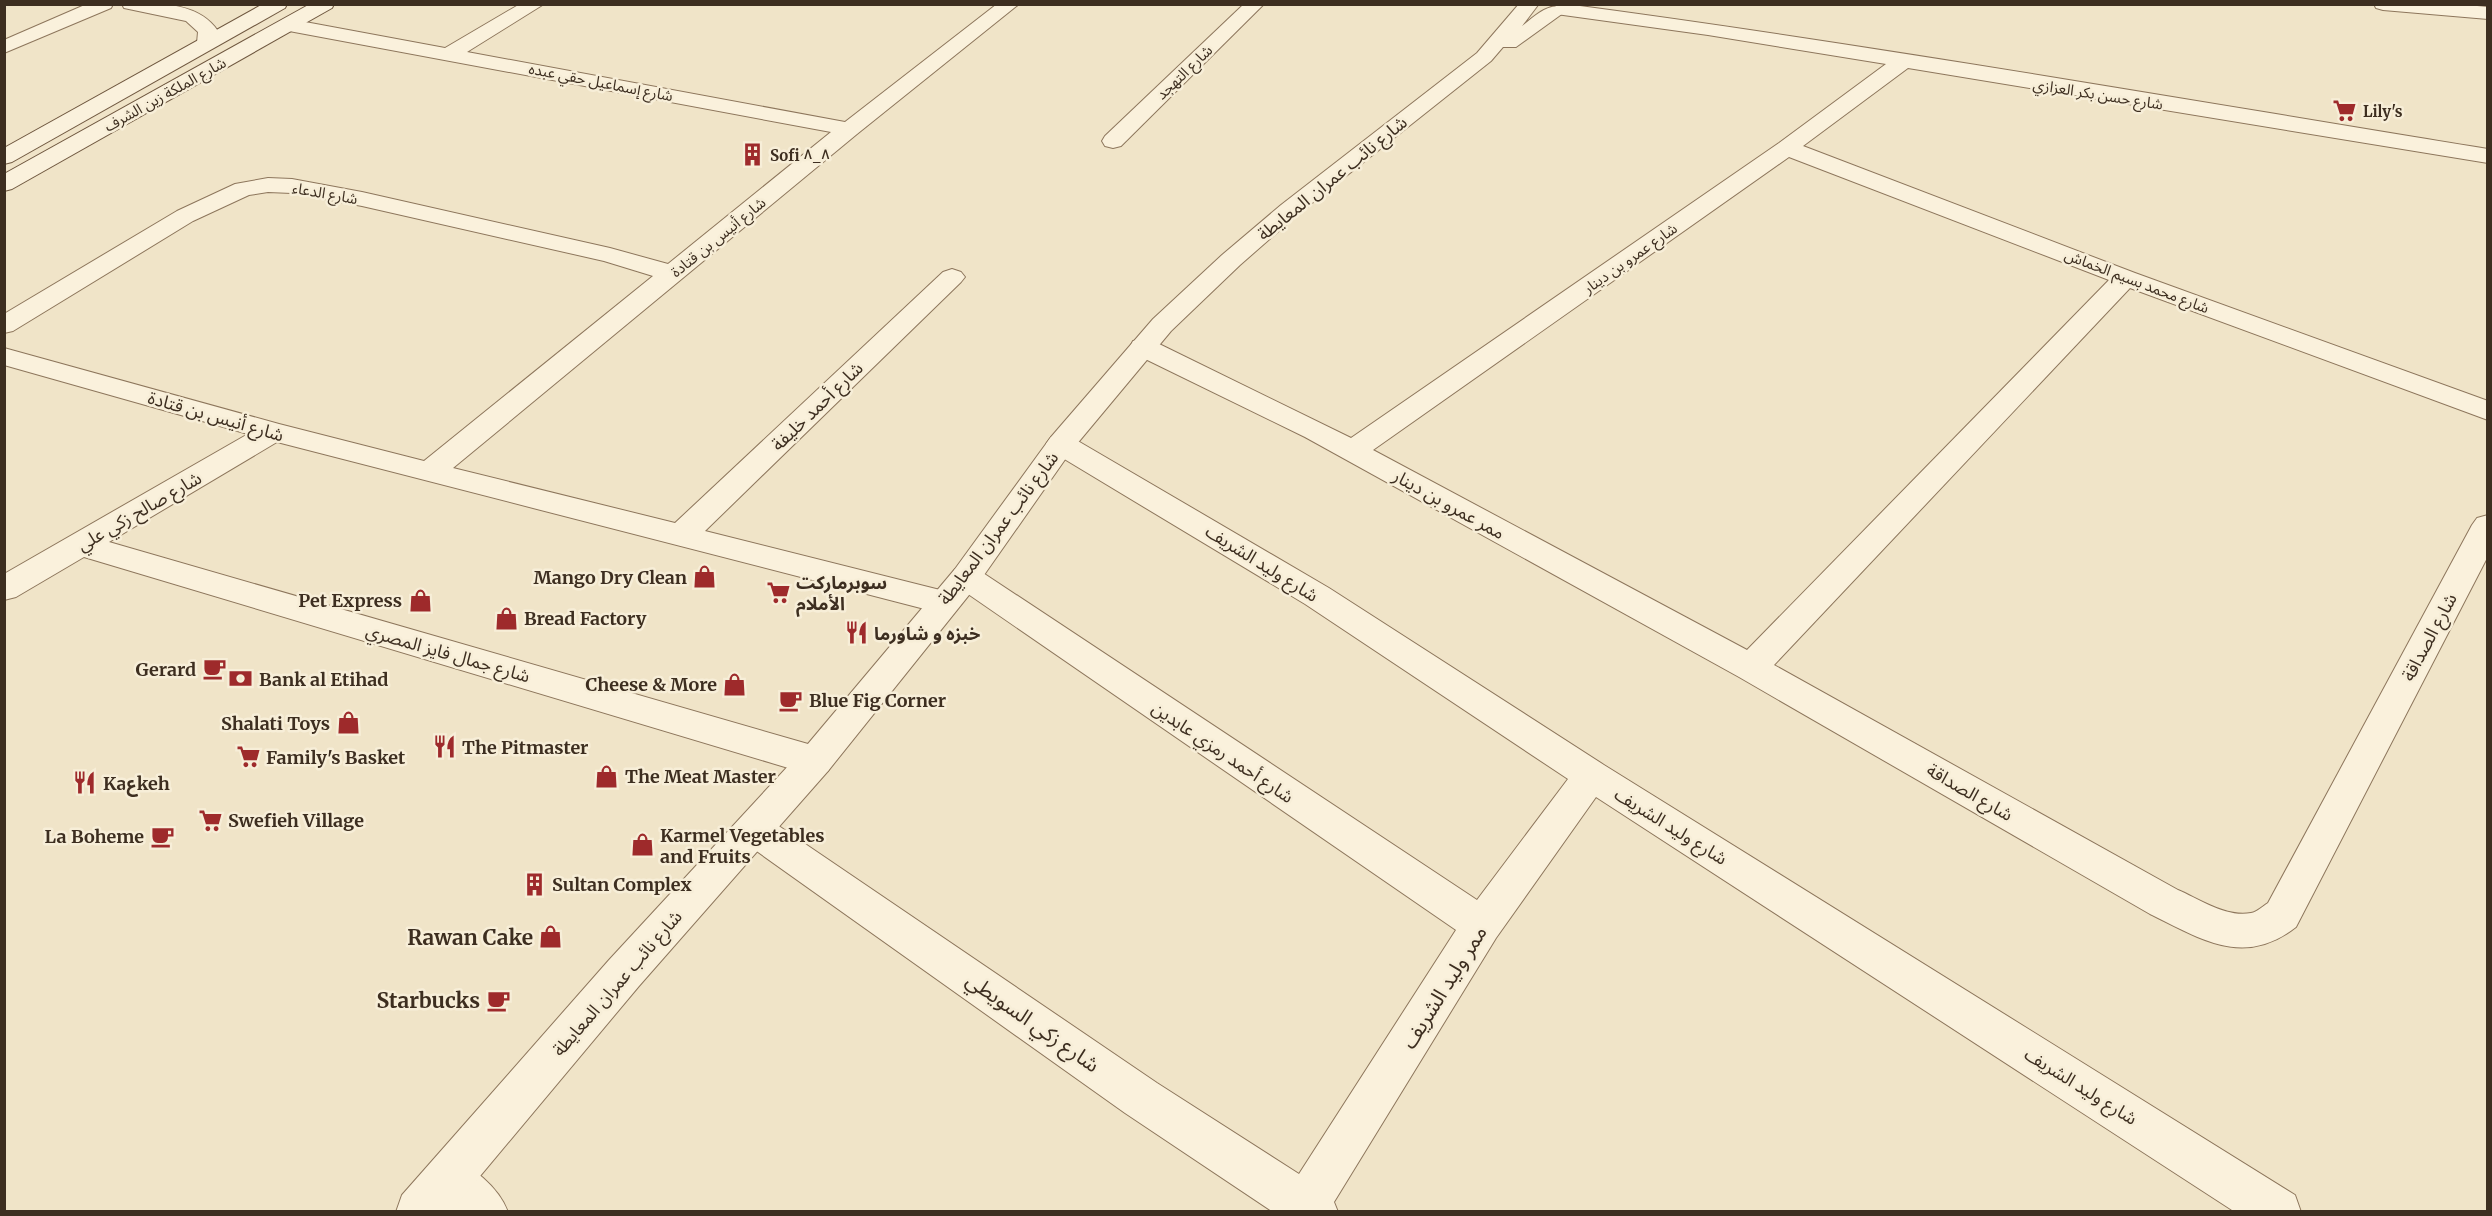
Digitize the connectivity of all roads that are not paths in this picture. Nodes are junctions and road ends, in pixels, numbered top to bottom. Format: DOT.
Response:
graph roads {
  1 [pos="104,4"];
  2 [pos="131,4"];
  3 [pos="278,4"];
  4 [pos="324,4"];
  5 [pos="535,4"];
  6 [pos="1255,4"];
  7 [pos="1614,4"];
  8 [pos="2384,4"];
  9 [pos="1004,5"];
  10 [pos="1529,5"];
  11 [pos="1563,9"];
  12 [pos="2486,14"];
  13 [pos="290,25"];
  14 [pos="1708,29"];
  15 [pos="207,43"];
  16 [pos="4,47"];
  17 [pos="449,54"];
  18 [pos="1484,57"];
  19 [pos="1905,60"];
  20 [pos="849,129"];
  21 [pos="1113,141"];
  22 [pos="1787,148"];
  23 [pos="2487,156"];
  24 [pos="4,157"];
  25 [pos="4,184"];
  26 [pos="674,274"];
  27 [pos="952,277"];
  28 [pos="2126,278"];
  29 [pos="4,325"];
  30 [pos="1143,348"];
  31 [pos="4,356"];
  32 [pos="2487,411"];
  33 [pos="273,432"];
  34 [pos="1061,444"];
  35 [pos="1352,451"];
  36 [pos="429,472"];
  37 [pos="2487,525"];
  38 [pos="682,535"];
  39 [pos="82,545"];
  40 [pos="4,589"];
  41 [pos="955,590"];
  42 [pos="1751,668"];
  43 [pos="815,761"];
  44 [pos="1592,776"];
  45 [pos="754,829"];
  46 [pos="1482,925"];
  47 [pos="433,1195"];
  48 [pos="1310,1208"];
  49 [pos="485,1212"];
  50 [pos="2278,1212"];
  1 -- 16 [label="street"];
  2 -- 15 [label="street"];
  3 -- 15 [label="street, شارع الملكة زين الشرف"];
  4 -- 13 [label="street, شارع الملكة زين الشرف"];
  5 -- 17 [label="street"];
  6 -- 21 [label="street, شارع التهجد"];
  7 -- 14 [label="street, شارع حسن بكر العزازي"];
  8 -- 12 [label="street"];
  9 -- 20 [label="street, شارع أنيس بن قتادة"];
  10 -- 11 [label="street, شارع حسن بكر العزازي"];
  10 -- 18 [label="street, شارع نائب عمران المعايطة"];
  11 -- 14 [label="street, شارع حسن بكر العزازي"];
  11 -- 18 [label="street, شارع نائب عمران المعايطة"];
  13 -- 17 [label="street, شارع إسماعيل حقي عبده"];
  13 -- 25 [label="street, شارع الملكة زين الشرف"];
  14 -- 19 [label="street, شارع حسن بكر العزازي"];
  15 -- 24 [label="street, شارع الملكة زين الشرف"];
  17 -- 20 [label="street, شارع إسماعيل حقي عبده"];
  18 -- 30 [label="street, شارع نائب عمران المعايطة"];
  19 -- 22 [label="street, شارع عمرو بن دينار"];
  19 -- 23 [label="street, شارع حسن بكر العزازي"];
  20 -- 26 [label="street, شارع أنيس بن قتادة"];
  22 -- 28 [label="street, شارع محمد بسيم الخماش"];
  22 -- 35 [label="street, شارع عمرو بن دينار"];
  26 -- 29 [label="street, شارع الدعاء"];
  26 -- 36 [label="street, شارع أنيس بن قتادة"];
  27 -- 38 [label="street, شارع أحمد خليفة"];
  28 -- 32 [label="street, شارع محمد بسيم الخماش"];
  28 -- 42 [label="street"];
  30 -- 34 [label="street, شارع نائب عمران المعايطة"];
  30 -- 35 [label="street, ممر عمرو بن دينار"];
  31 -- 33 [label="street, شارع أنيس بن قتادة"];
  33 -- 36 [label="street, شارع أنيس بن قتادة"];
  33 -- 39 [label="street, شارع صالح زكي علي"];
  34 -- 41 [label="street, شارع نائب عمران المعايطة"];
  34 -- 44 [label="street, شارع وليد الشريف"];
  35 -- 42 [label="street, ممر عمرو بن دينار"];
  36 -- 38 [label="street, شارع أنيس بن قتادة"];
  37 -- 42 [label="street, شارع الصداقة"];
  38 -- 41 [label="street, شارع أنيس بن قتادة"];
  39 -- 40 [label="street, شارع صالح زكي علي"];
  39 -- 43 [label="street, شارع جمال فايز المصري"];
  41 -- 43 [label="street, شارع نائب عمران المعايطة"];
  41 -- 46 [label="street, شارع أحمد رمزي عابدين"];
  43 -- 45 [label="street, شارع نائب عمران المعايطة"];
  44 -- 46 [label="street, ممر وليد الشريف"];
  44 -- 50 [label="street, شارع وليد الشريف"];
  45 -- 47 [label="street, شارع نائب عمران المعايطة"];
  45 -- 48 [label="street, شارع زكي السويطي"];
  46 -- 48 [label="street, ممر وليد الشريف"];
  47 -- 49 [label="street"];
}
